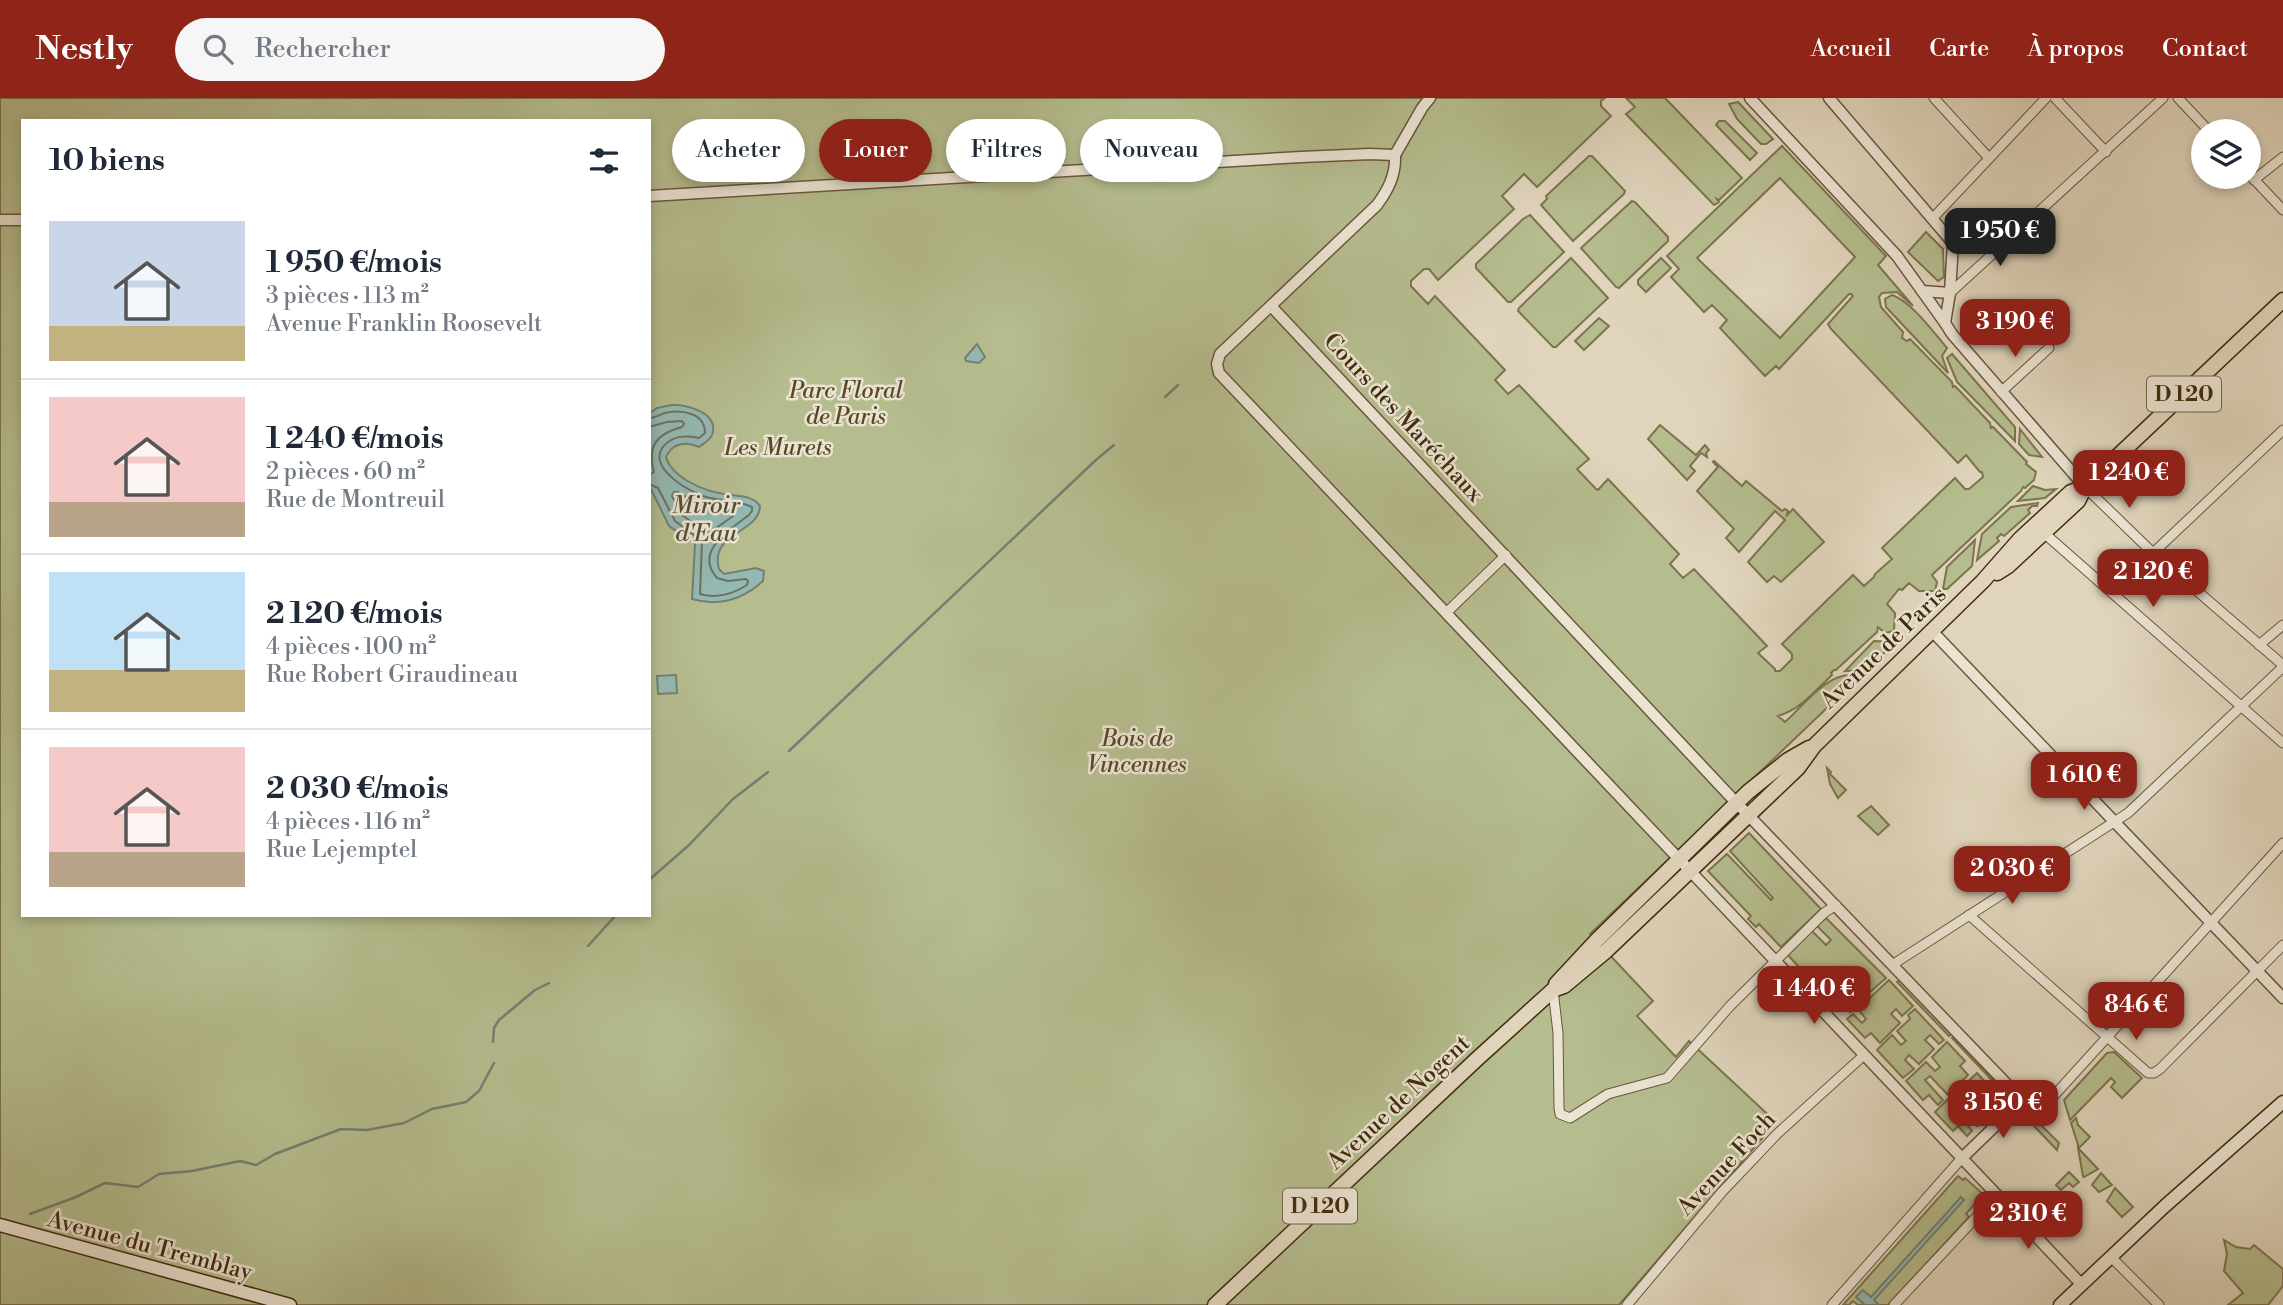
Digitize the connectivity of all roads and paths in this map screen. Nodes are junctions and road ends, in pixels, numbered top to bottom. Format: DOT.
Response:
graph roads {
  1 [pos="1430,98"];
  2 [pos="1750,98"];
  3 [pos="1829,98"];
  4 [pos="1934,98"];
  5 [pos="2046,98"];
  6 [pos="2055,98"];
  7 [pos="2163,98"];
  8 [pos="2178,98"];
  9 [pos="2198,119"];
  10 [pos="2106,152"];
  11 [pos="1395,155"];
  12 [pos="2283,157"];
  13 [pos="1989,158"];
  14 [pos="2261,171"];
  15 [pos="2261,188"];
  16 [pos="651,196"];
  17 [pos="2283,211"];
  18 [pos="1933,218"];
  19 [pos="0,220"];
  20 [pos="21,220"];
  21 [pos="1922,291"];
  22 [pos="1950,293"];
  23 [pos="2282,302"];
  24 [pos="1271,306"];
  25 [pos="1945,323"];
  26 [pos="2049,348"];
  27 [pos="2001,392"];
  28 [pos="2283,430"];
  29 [pos="2085,487"];
  30 [pos="2044,533"];
  31 [pos="2153,553"];
  32 [pos="1506,555"];
  33 [pos="1983,581"];
  34 [pos="1446,613"];
  35 [pos="2283,625"];
  36 [pos="1932,631"];
  37 [pos="2259,645"];
  38 [pos="2283,666"];
  39 [pos="2241,706"];
  40 [pos="2283,743"];
  41 [pos="1814,746"];
  42 [pos="1736,800"];
  43 [pos="1749,814"];
  44 [pos="2115,822"];
  45 [pos="2283,843"];
  46 [pos="1681,862"];
  47 [pos="1836,905"];
  48 [pos="1969,915"];
  49 [pos="2211,922"];
  50 [pos="2283,945"];
  51 [pos="1775,962"];
  52 [pos="1892,965"];
  53 [pos="2257,971"];
  54 [pos="1553,990"];
  55 [pos="2283,998"];
  56 [pos="2108,1036"];
  57 [pos="1863,1056"];
  58 [pos="2022,1100"];
  59 [pos="2281,1107"];
  60 [pos="1961,1159"];
  61 [pos="1997,1195"];
  62 [pos="0,1225"];
  63 [pos="2111,1257"];
  64 [pos="2082,1285"];
  65 [pos="290,1305"];
  66 [pos="1215,1305"];
  67 [pos="1627,1305"];
  68 [pos="1832,1305"];
  69 [pos="1894,1305"];
  70 [pos="2060,1305"];
  71 [pos="2159,1305"];
  1 -- 11 [label="street"];
  2 -- 21 [label="street"];
  3 -- 18 [label="street"];
  4 -- 13 [label="street"];
  5 -- 13 [label="street"];
  6 -- 10 [label="street"];
  7 -- 10 [label="street"];
  8 -- 9 [label="street"];
  10 -- 22 [label="street"];
  11 -- 16 [label="street"];
  11 -- 24 [label="street"];
  12 -- 14 [label="street"];
  13 -- 18 [label="street"];
  15 -- 17 [label="street"];
  18 -- 22 [label="street"];
  19 -- 20 [label="street"];
  21 -- 22 [label="street"];
  21 -- 25 [label="street"];
  22 -- 25 [label="street"];
  23 -- 29 [label="main road, Avenue de Paris / D 120"];
  24 -- 32 [label="street, Cours des Maréchaux"];
  24 -- 34 [label="street"];
  25 -- 27 [label="street"];
  26 -- 27 [label="street"];
  27 -- 29 [label="street"];
  28 -- 31 [label="street"];
  29 -- 30 [label="main road, Avenue de Paris / D 120"];
  29 -- 31 [label="street"];
  29 -- 33 [label="main road, Avenue de Paris / D 120"];
  30 -- 33 [label="main road, Avenue de Paris / D 120"];
  30 -- 39 [label="street"];
  31 -- 37 [label="street"];
  32 -- 34 [label="street"];
  32 -- 42 [label="street, Cours des Maréchaux"];
  33 -- 36 [label="main road, Avenue de Paris / D 120"];
  34 -- 46 [label="street"];
  35 -- 37 [label="street"];
  36 -- 41 [label="main road, Avenue de Paris / D 120"];
  36 -- 44 [label="street"];
  37 -- 38 [label="street"];
  38 -- 39 [label="street"];
  39 -- 40 [label="street"];
  39 -- 44 [label="street"];
  41 -- 42 [label="main road, Avenue de Paris / D 120"];
  41 -- 43 [label="main road, Avenue de Paris / D 120"];
  42 -- 43 [label="street, Cours des Maréchaux"];
  42 -- 46 [label="main road, Avenue de Paris / D 120"];
  43 -- 46 [label="main road, Avenue de Paris / D 120"];
  43 -- 47 [label="street, Cours des Maréchaux"];
  44 -- 48 [label="street"];
  44 -- 49 [label="street"];
  45 -- 49 [label="street"];
  46 -- 51 [label="street"];
  46 -- 54 [label="main road, Avenue de Nogent / D 120"];
  47 -- 51 [label="street"];
  47 -- 52 [label="street, Cours des Maréchaux"];
  48 -- 52 [label="street"];
  48 -- 56 [label="street"];
  49 -- 53 [label="street"];
  49 -- 56 [label="street"];
  50 -- 53 [label="street"];
  51 -- 54 [label="street"];
  51 -- 57 [label="street"];
  52 -- 58 [label="street, Cours des Maréchaux"];
  53 -- 55 [label="street"];
  53 -- 56 [label="street"];
  54 -- 66 [label="main road, Avenue de Nogent / D 120"];
  56 -- 58 [label="street"];
  57 -- 60 [label="street"];
  57 -- 67 [label="street, Avenue Foch"];
  58 -- 60 [label="street"];
  59 -- 63 [label="main road"];
  60 -- 61 [label="street"];
  60 -- 68 [label="street"];
  61 -- 64 [label="street"];
  61 -- 69 [label="street"];
  62 -- 65 [label="main road, Avenue du Tremblay"];
  63 -- 64 [label="main road"];
  63 -- 71 [label="street"];
  64 -- 70 [label="main road"];
}
